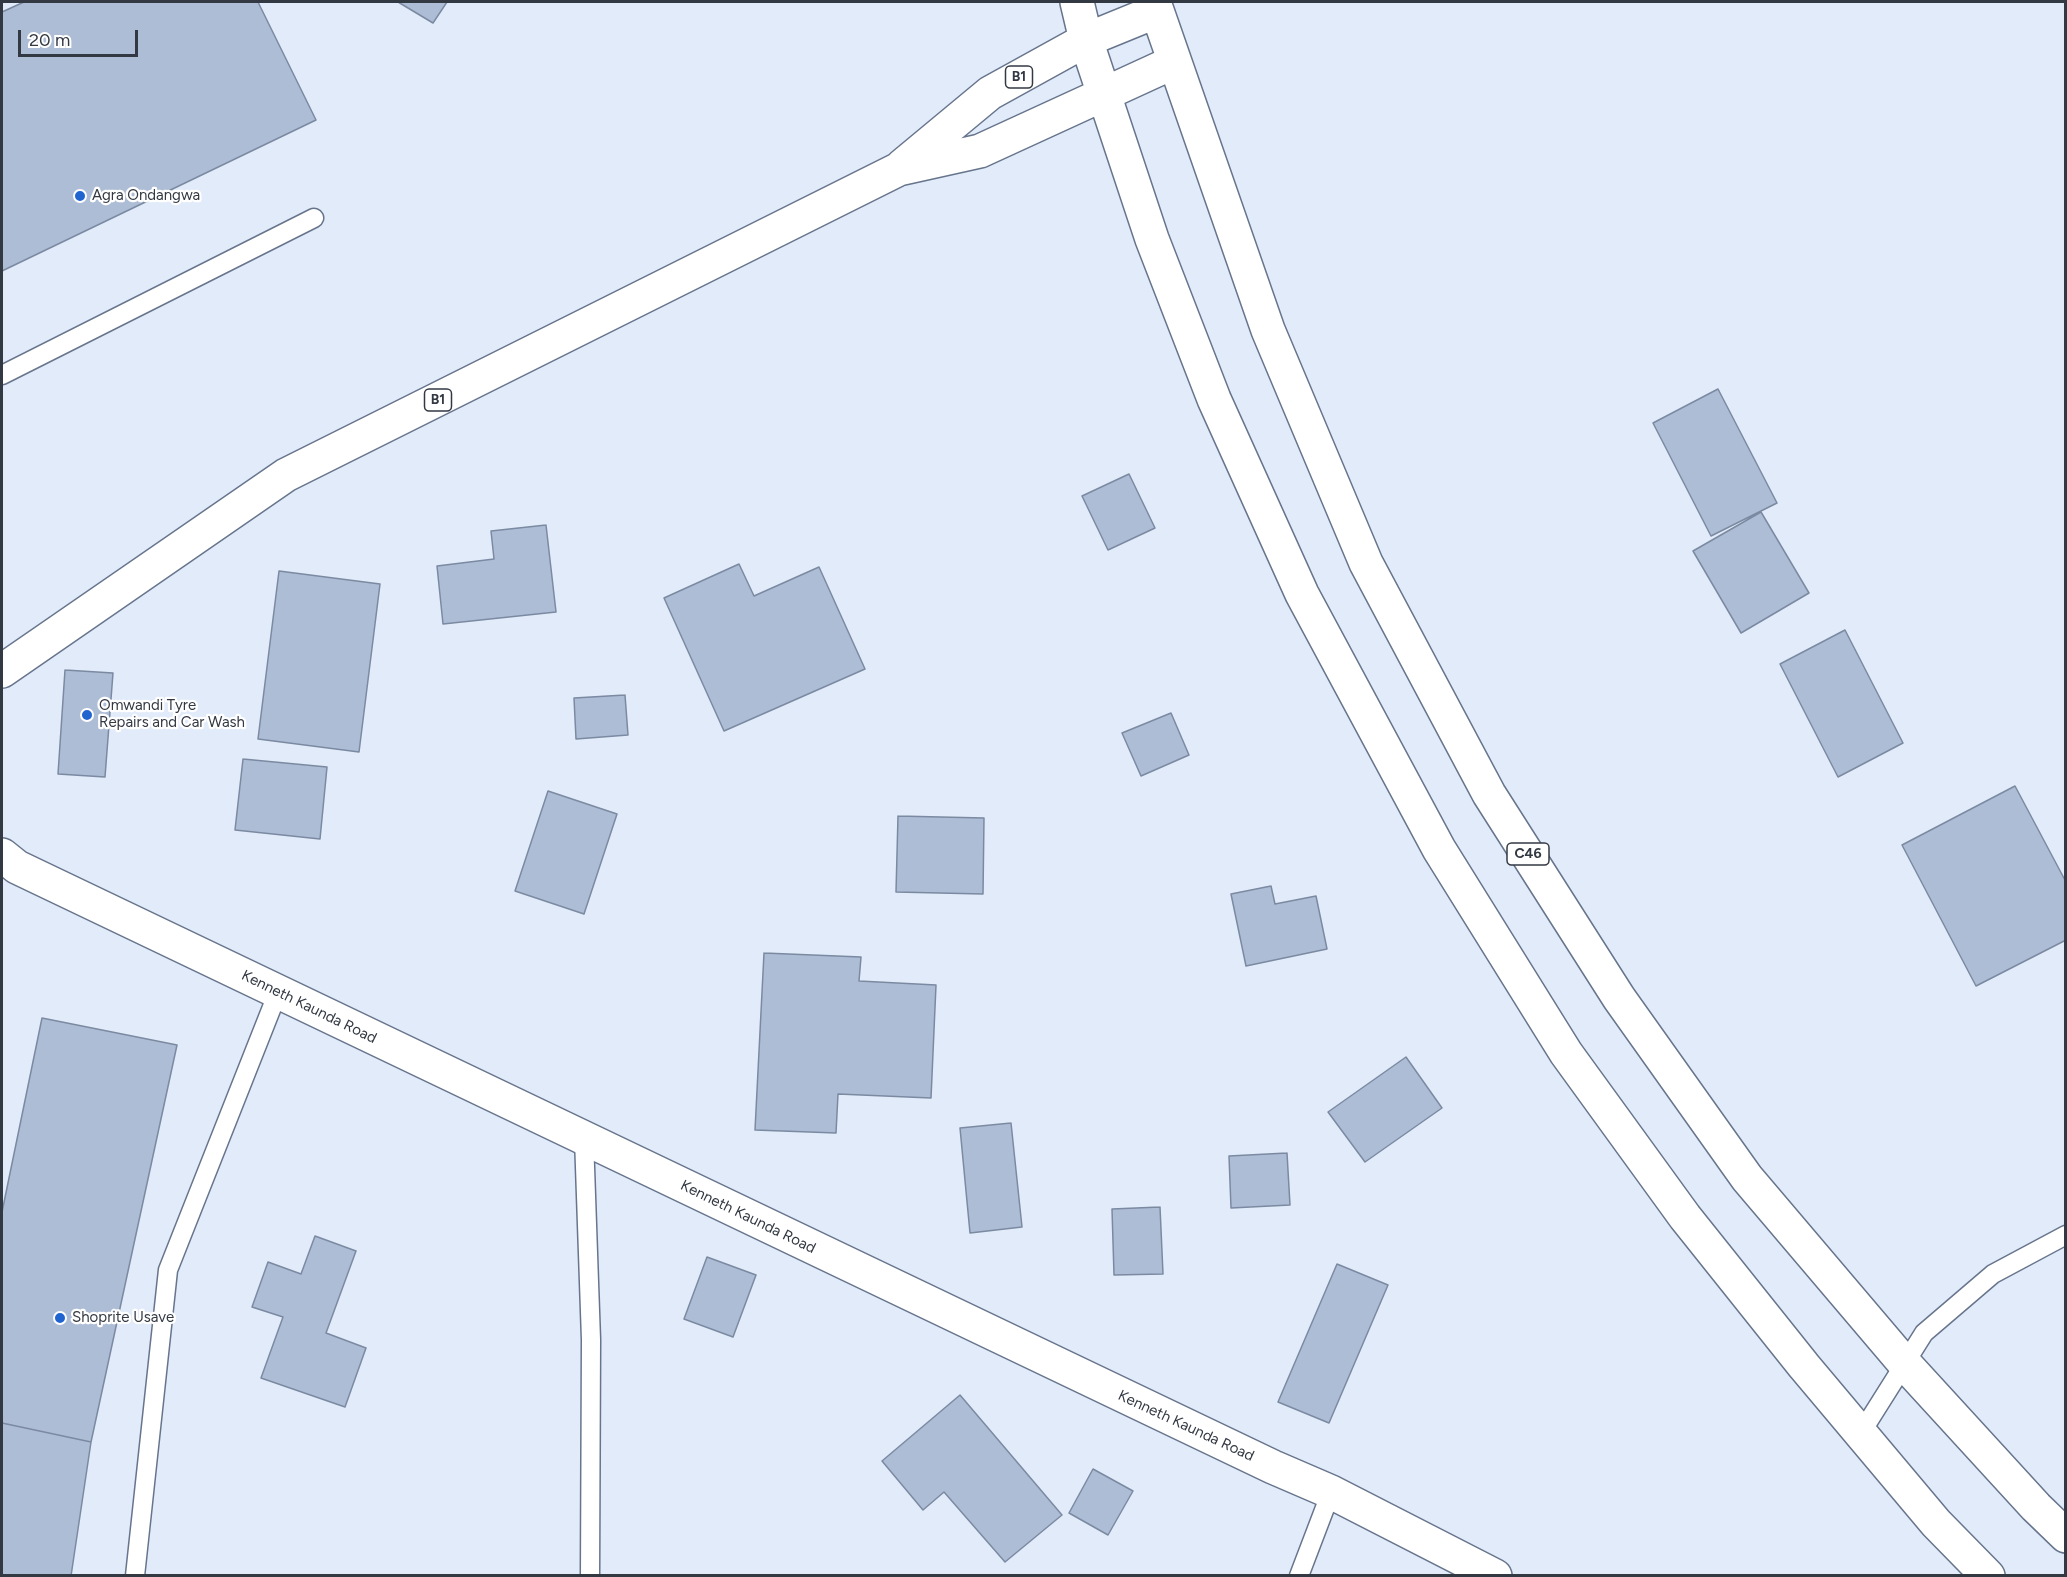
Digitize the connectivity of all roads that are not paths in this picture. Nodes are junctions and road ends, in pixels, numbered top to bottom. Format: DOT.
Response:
graph roads {
  1 [pos="1077,2"];
  2 [pos="1155,6"];
  3 [pos="1086,40"];
  4 [pos="1174,62"];
  5 [pos="1106,94"];
  6 [pos="899,169"];
  7 [pos="314,218"];
  8 [pos="2,375"];
  9 [pos="2,671"];
  10 [pos="2,855"];
  11 [pos="278,992"];
  12 [pos="584,1138"];
  13 [pos="2066,1234"];
  14 [pos="1905,1364"];
  15 [pos="1861,1432"];
  16 [pos="1331,1492"];
  17 [pos="2066,1536"];
  18 [pos="135,1575"];
  19 [pos="591,1575"];
  20 [pos="1299,1575"];
  21 [pos="1495,1575"];
  22 [pos="1989,1575"];
  1 -- 3 [label="main road"];
  2 -- 3 [label="main road, B1"];
  2 -- 4 [label="main road, B1"];
  3 -- 5 [label="main road"];
  3 -- 6 [label="main road, B1"];
  4 -- 5 [label="main road, B1"];
  4 -- 14 [label="main road, C46"];
  5 -- 6 [label="main road, B1"];
  5 -- 15 [label="main road"];
  6 -- 9 [label="main road, B1"];
  7 -- 8 [label="lane"];
  10 -- 11 [label="main road, Kenneth Kaunda Road"];
  11 -- 12 [label="main road, Kenneth Kaunda Road"];
  11 -- 18 [label="lane"];
  12 -- 16 [label="main road, Kenneth Kaunda Road"];
  12 -- 19 [label="lane"];
  13 -- 14 [label="lane"];
  14 -- 15 [label="lane"];
  14 -- 17 [label="main road, C46"];
  15 -- 22 [label="main road"];
  16 -- 20 [label="lane"];
  16 -- 21 [label="main road, Kenneth Kaunda Road"];
}
